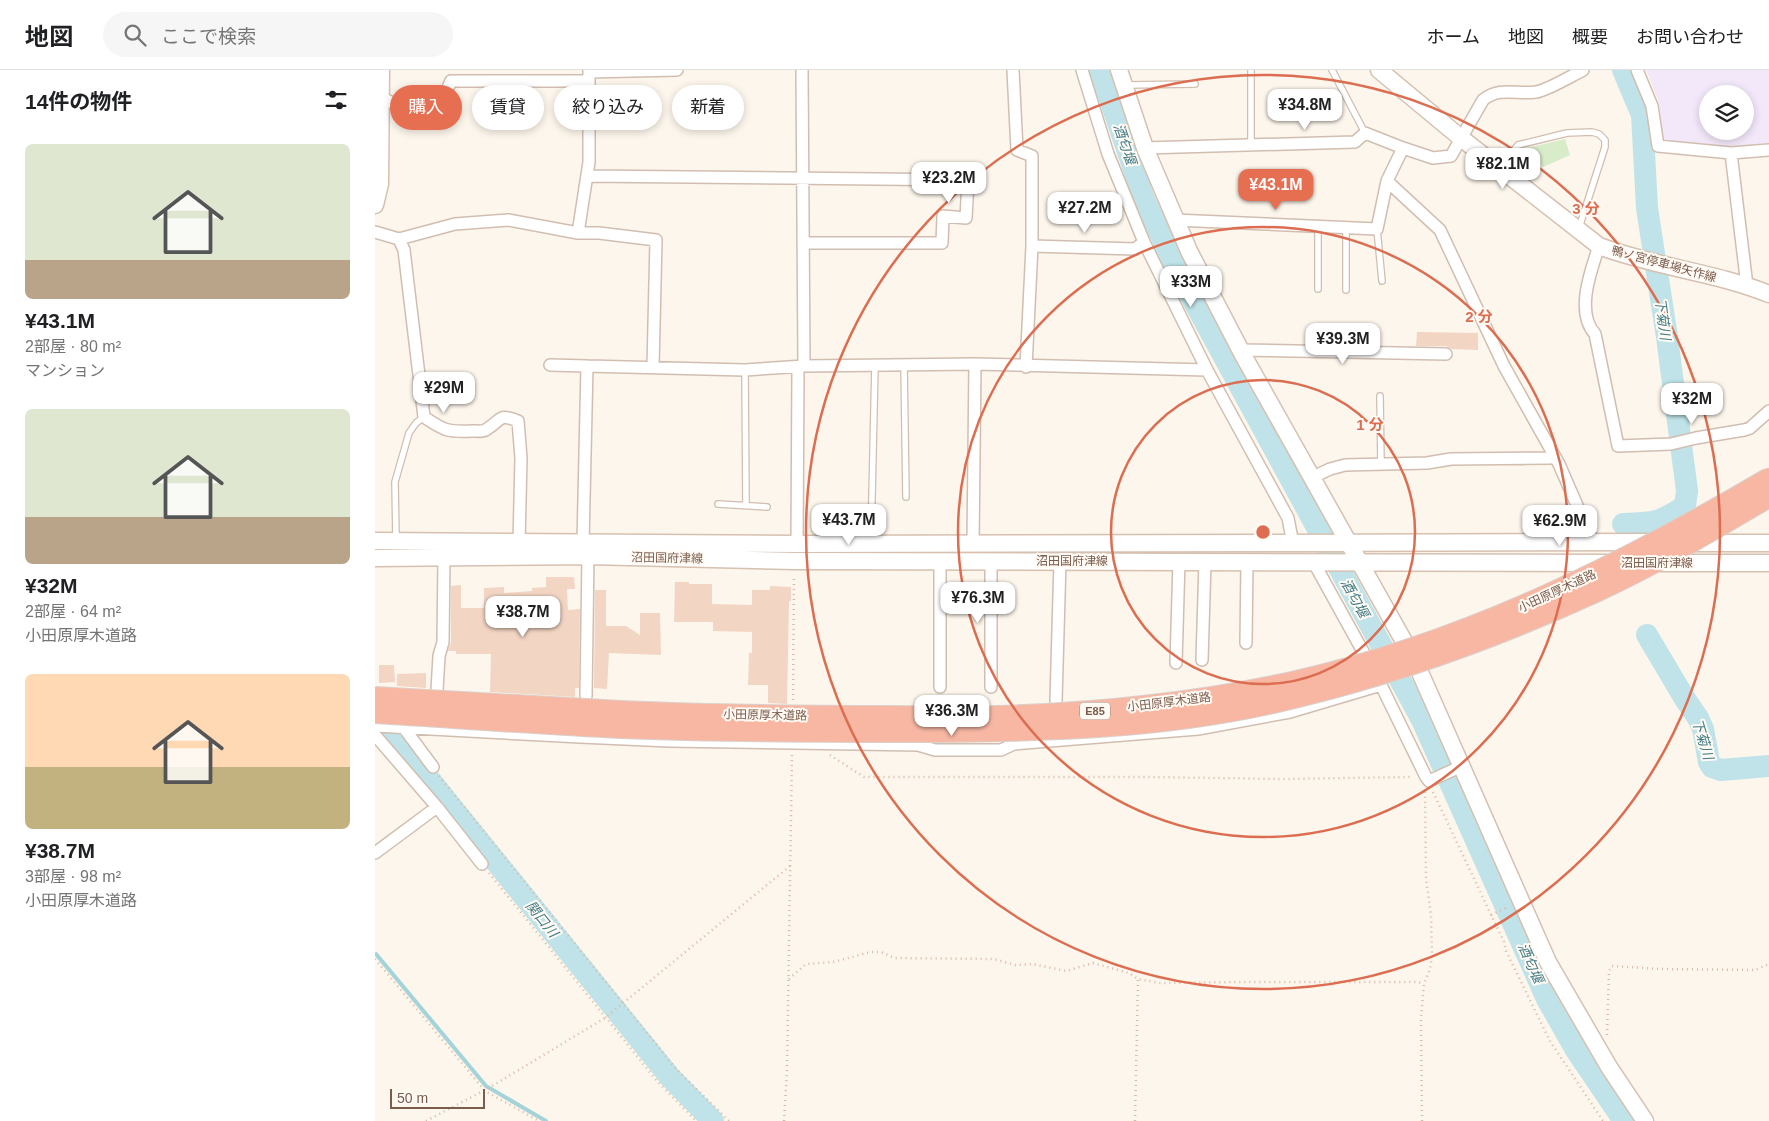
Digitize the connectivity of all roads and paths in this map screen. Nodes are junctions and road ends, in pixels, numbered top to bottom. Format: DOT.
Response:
graph roads {
  1 [pos="381,70"];
  2 [pos="677,70"];
  3 [pos="802,70"];
  4 [pos="1013,70"];
  5 [pos="1082,70"];
  6 [pos="1251,70"];
  7 [pos="1333,70"];
  8 [pos="1379,70"];
  9 [pos="1583,70"];
  10 [pos="1637,70"];
  11 [pos="588,74"];
  12 [pos="1121,78"];
  13 [pos="1195,84"];
  14 [pos="382,98"];
  15 [pos="1365,133"];
  16 [pos="1461,138"];
  17 [pos="1251,146"];
  18 [pos="1145,148"];
  19 [pos="1403,148"];
  20 [pos="1769,150"];
  21 [pos="1731,153"];
  22 [pos="1499,167"];
  23 [pos="587,176"];
  24 [pos="803,180"];
  25 [pos="1387,181"];
  26 [pos="375,205"];
  27 [pos="1175,220"];
  28 [pos="1318,226"];
  29 [pos="1346,227"];
  30 [pos="1377,229"];
  31 [pos="1579,230"];
  32 [pos="375,232"];
  33 [pos="578,233"];
  34 [pos="399,239"];
  35 [pos="1144,242"];
  36 [pos="803,243"];
  37 [pos="1032,246"];
  38 [pos="1599,246"];
  39 [pos="1383,282"];
  40 [pos="1747,286"];
  41 [pos="1318,289"];
  42 [pos="1346,290"];
  43 [pos="1769,294"];
  44 [pos="1240,350"];
  45 [pos="1446,354"];
  46 [pos="904,364"];
  47 [pos="975,364"];
  48 [pos="550,365"];
  49 [pos="875,365"];
  50 [pos="587,366"];
  51 [pos="653,367"];
  52 [pos="801,367"];
  53 [pos="1026,367"];
  54 [pos="745,370"];
  55 [pos="1207,370"];
  56 [pos="1380,396"];
  57 [pos="1769,411"];
  58 [pos="424,417"];
  59 [pos="1554,456"];
  60 [pos="1381,464"];
  61 [pos="1311,478"];
  62 [pos="1769,478"];
  63 [pos="906,497"];
  64 [pos="1769,497"];
  65 [pos="718,504"];
  66 [pos="746,505"];
  67 [pos="767,507"];
  68 [pos="375,541"];
  69 [pos="396,542"];
  70 [pos="519,542"];
  71 [pos="1593,542"];
  72 [pos="871,543"];
  73 [pos="1769,543"];
  74 [pos="797,544"];
  75 [pos="973,544"];
  76 [pos="1293,544"];
  77 [pos="1345,544"];
  78 [pos="586,550"];
  79 [pos="444,557"];
  80 [pos="375,558"];
  81 [pos="795,561"];
  82 [pos="940,561"];
  83 [pos="991,561"];
  84 [pos="1060,561"];
  85 [pos="1179,561"];
  86 [pos="1205,562"];
  87 [pos="1247,562"];
  88 [pos="1319,563"];
  89 [pos="1357,563"];
  90 [pos="1769,563"];
  91 [pos="1246,642"];
  92 [pos="1202,660"];
  93 [pos="1175,663"];
  94 [pos="1381,685"];
  95 [pos="940,687"];
  96 [pos="991,687"];
  97 [pos="437,690"];
  98 [pos="375,692"];
  99 [pos="586,696"];
  100 [pos="375,697"];
  101 [pos="1056,701"];
  102 [pos="793,705"];
  103 [pos="375,713"];
  104 [pos="375,726"];
  105 [pos="401,727"];
  106 [pos="375,735"];
  107 [pos="792,743"];
  108 [pos="811,744"];
  109 [pos="1462,766"];
  110 [pos="433,767"];
  111 [pos="1428,779"];
  112 [pos="437,807"];
  113 [pos="375,853"];
  114 [pos="482,864"];
  115 [pos="790,866"];
  116 [pos="1521,902"];
  117 [pos="1491,915"];
  118 [pos="375,959"];
  119 [pos="1769,964"];
  120 [pos="1138,979"];
  121 [pos="789,980"];
  122 [pos="1424,984"];
  123 [pos="623,1002"];
  124 [pos="605,1018"];
  125 [pos="1607,1035"];
  126 [pos="487,1089"];
  127 [pos="426,1121"];
  128 [pos="539,1121"];
  129 [pos="696,1121"];
  130 [pos="729,1121"];
  131 [pos="784,1121"];
  132 [pos="1135,1121"];
  133 [pos="1422,1121"];
  134 [pos="1603,1121"];
  135 [pos="1645,1121"];
  1 -- 14 [label="main road"];
  2 -- 11 [label="street"];
  3 -- 24 [label="street"];
  4 -- 37 [label="street"];
  5 -- 35 [label="street"];
  6 -- 17 [label="lane"];
  7 -- 15 [label="lane"];
  8 -- 16 [label="main road, 鴨ノ宮停車場矢作線"];
  9 -- 16 [label="street"];
  10 -- 21 [label="street"];
  11 -- 14 [label="street"];
  11 -- 23 [label="street"];
  12 -- 13 [label="lane"];
  12 -- 18 [label="main road"];
  14 -- 26 [label="main road"];
  15 -- 17 [label="street"];
  15 -- 19 [label="street"];
  16 -- 19 [label="street"];
  16 -- 22 [label="main road, 鴨ノ宮停車場矢作線"];
  17 -- 18 [label="street"];
  18 -- 27 [label="main road"];
  19 -- 25 [label="street"];
  20 -- 21 [label="street"];
  21 -- 40 [label="street"];
  22 -- 31 [label="main road, 鴨ノ宮停車場矢作線"];
  22 -- 31 [label="lane"];
  23 -- 24 [label="street"];
  23 -- 33 [label="street"];
  24 -- 36 [label="street"];
  24 -- 36 [label="street"];
  25 -- 30 [label="street"];
  25 -- 59 [label="street"];
  27 -- 28 [label="street"];
  27 -- 44 [label="main road"];
  28 -- 29 [label="street"];
  28 -- 41 [label="lane"];
  29 -- 30 [label="street"];
  29 -- 42 [label="lane"];
  30 -- 39 [label="lane"];
  31 -- 38 [label="main road, 鴨ノ宮停車場矢作線"];
  32 -- 34 [label="street"];
  33 -- 34 [label="street"];
  33 -- 51 [label="street"];
  34 -- 58 [label="street"];
  35 -- 37 [label="street"];
  35 -- 55 [label="street"];
  36 -- 52 [label="street"];
  37 -- 53 [label="street"];
  38 -- 40 [label="main road, 鴨ノ宮停車場矢作線"];
  38 -- 57 [label="street"];
  40 -- 43 [label="main road, 鴨ノ宮停車場矢作線"];
  44 -- 45 [label="street"];
  44 -- 61 [label="main road"];
  46 -- 47 [label="street"];
  46 -- 49 [label="street"];
  46 -- 63 [label="lane"];
  47 -- 53 [label="street"];
  47 -- 75 [label="street"];
  48 -- 50 [label="street"];
  49 -- 52 [label="street"];
  49 -- 72 [label="lane"];
  50 -- 51 [label="street"];
  50 -- 78 [label="street"];
  51 -- 54 [label="street"];
  52 -- 54 [label="street"];
  52 -- 74 [label="street"];
  53 -- 55 [label="street"];
  54 -- 66 [label="lane"];
  55 -- 76 [label="street"];
  56 -- 60 [label="lane"];
  58 -- 69 [label="lane"];
  58 -- 70 [label="street"];
  59 -- 60 [label="street"];
  59 -- 71 [label="street"];
  60 -- 61 [label="street"];
  61 -- 77 [label="main road"];
  62 -- 100 [label="highway, 小田原厚木道路 / E85, bridge"];
  64 -- 103 [label="highway, 小田原厚木道路 / E85, bridge"];
  65 -- 66 [label="lane"];
  66 -- 67 [label="lane"];
  68 -- 69 [label="main road, 沼田国府津線"];
  69 -- 70 [label="main road, 沼田国府津線"];
  70 -- 78 [label="main road, 沼田国府津線"];
  71 -- 73 [label="main road, 沼田国府津線"];
  71 -- 77 [label="main road, 沼田国府津線"];
  72 -- 74 [label="main road, 沼田国府津線"];
  72 -- 75 [label="main road, 沼田国府津線"];
  74 -- 78 [label="main road, 沼田国府津線"];
  75 -- 76 [label="main road, 沼田国府津線"];
  76 -- 77 [label="main road, 沼田国府津線"];
  77 -- 89 [label="main road"];
  78 -- 79 [label="main road, 沼田国府津線"];
  78 -- 81 [label="main road, 沼田国府津線"];
  78 -- 99 [label="street"];
  79 -- 80 [label="main road, 沼田国府津線"];
  79 -- 97 [label="street"];
  81 -- 82 [label="main road, 沼田国府津線"];
  81 -- 102 [label="path"];
  82 -- 83 [label="main road, 沼田国府津線"];
  82 -- 95 [label="street"];
  83 -- 84 [label="main road, 沼田国府津線"];
  83 -- 96 [label="street"];
  84 -- 85 [label="main road, 沼田国府津線"];
  84 -- 101 [label="street"];
  85 -- 86 [label="main road, 沼田国府津線"];
  85 -- 93 [label="street"];
  86 -- 87 [label="main road, 沼田国府津線"];
  86 -- 92 [label="street"];
  87 -- 88 [label="main road, 沼田国府津線"];
  87 -- 91 [label="street"];
  88 -- 89 [label="main road, 沼田国府津線"];
  88 -- 94 [label="street"];
  89 -- 90 [label="main road, 沼田国府津線"];
  89 -- 109 [label="main road"];
  94 -- 108 [label="street"];
  94 -- 111 [label="street"];
  98 -- 105 [label="street"];
  104 -- 105 [label="street"];
  105 -- 107 [label="street"];
  105 -- 110 [label="street"];
  106 -- 112 [label="street"];
  107 -- 108 [label="street"];
  107 -- 115 [label="path"];
  108 -- 111 [label="path"];
  109 -- 111 [label="street"];
  109 -- 116 [label="main road"];
  110 -- 123 [label="path"];
  111 -- 117 [label="path"];
  111 -- 122 [label="path"];
  112 -- 113 [label="street"];
  112 -- 114 [label="street"];
  114 -- 124 [label="path"];
  115 -- 121 [label="path"];
  115 -- 123 [label="path"];
  116 -- 117 [label="path"];
  116 -- 135 [label="main road"];
  117 -- 134 [label="path"];
  118 -- 126 [label="path"];
  119 -- 125 [label="path"];
  120 -- 121 [label="path"];
  120 -- 122 [label="path"];
  120 -- 132 [label="path"];
  121 -- 131 [label="path"];
  122 -- 133 [label="path"];
  123 -- 124 [label="path"];
  123 -- 130 [label="path"];
  124 -- 126 [label="path"];
  124 -- 129 [label="path"];
  126 -- 127 [label="path"];
  126 -- 128 [label="path"];
}
